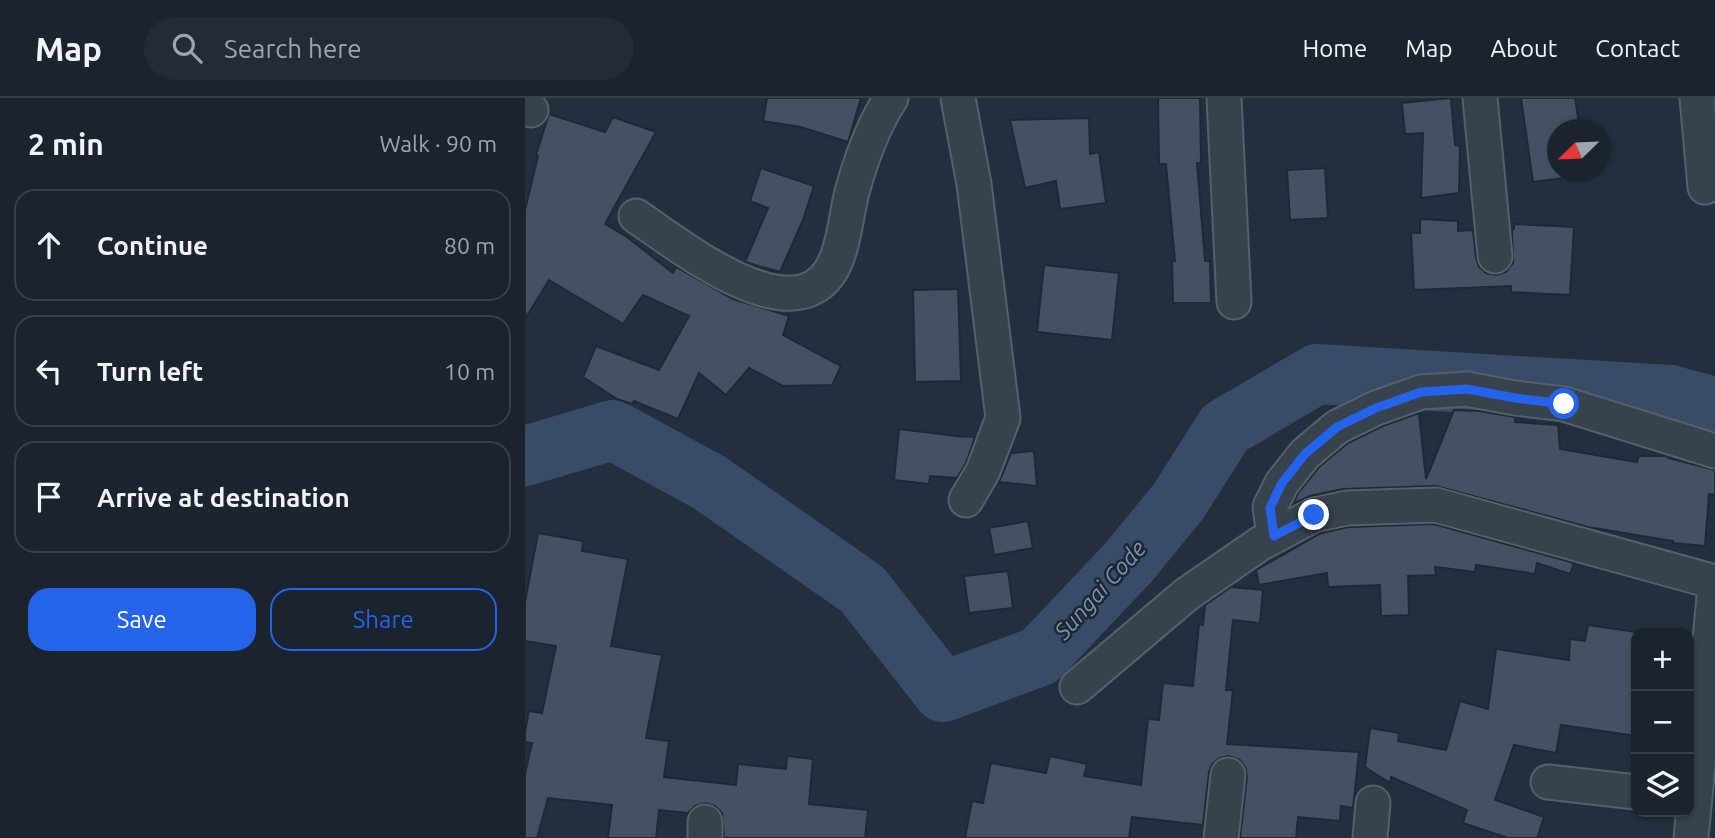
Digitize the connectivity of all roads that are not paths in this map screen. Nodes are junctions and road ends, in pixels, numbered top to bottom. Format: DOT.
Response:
graph roads {
  1 [pos="891,98"];
  2 [pos="958,98"];
  3 [pos="1224,98"];
  4 [pos="1480,98"];
  5 [pos="1697,98"];
  6 [pos="1705,187"];
  7 [pos="636,216"];
  8 [pos="1495,256"];
  9 [pos="1234,302"];
  10 [pos="1715,451"];
  11 [pos="966,500"];
  12 [pos="1274,536"];
  13 [pos="1715,584"];
  14 [pos="1077,687"];
  15 [pos="1228,775"];
  16 [pos="1694,780"];
  17 [pos="1548,782"];
  18 [pos="1631,791"];
  19 [pos="1373,803"];
  20 [pos="1692,817"];
  21 [pos="1221,838"];
  22 [pos="1370,838"];
  23 [pos="1691,838"];
  1 -- 7 [label="street"];
  2 -- 11 [label="street"];
  3 -- 9 [label="street"];
  4 -- 8 [label="street"];
  5 -- 6 [label="street"];
  10 -- 12 [label="street"];
  12 -- 13 [label="street"];
  12 -- 14 [label="street"];
  13 -- 16 [label="street"];
  15 -- 21 [label="street"];
  17 -- 18 [label="street"];
  19 -- 22 [label="street"];
  20 -- 23 [label="street"];
}
